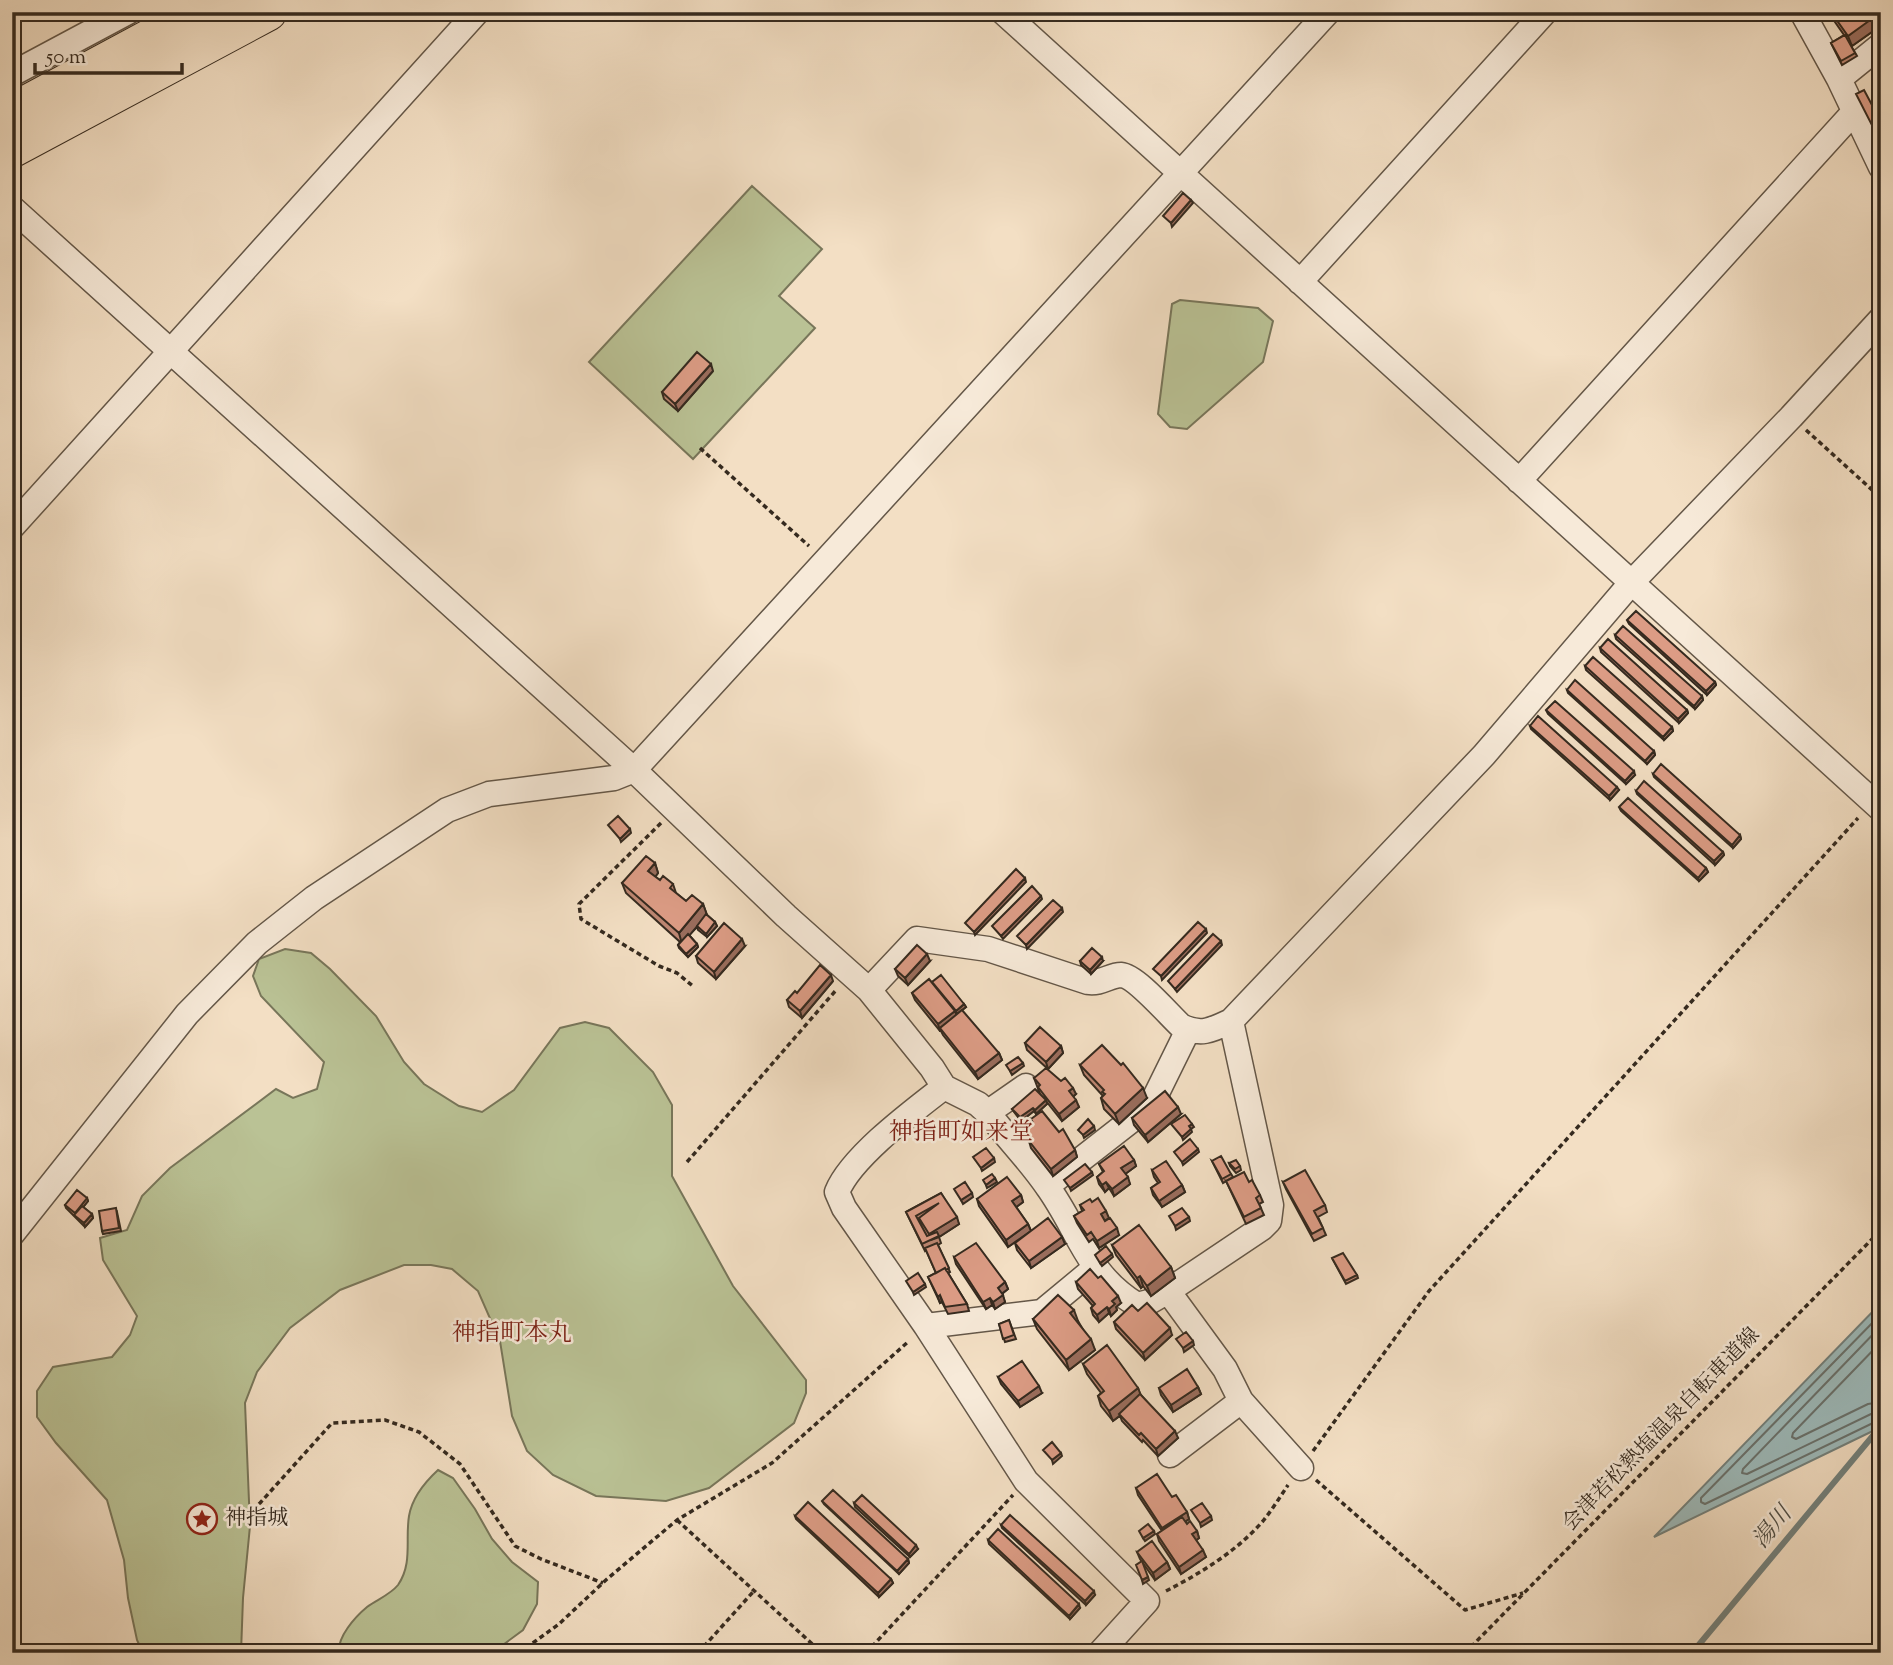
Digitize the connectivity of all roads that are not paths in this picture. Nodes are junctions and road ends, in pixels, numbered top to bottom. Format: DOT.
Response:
graph roads {
  1 [pos="128,12"];
  2 [pos="198,12"];
  3 [pos="268,12"];
  4 [pos="477,12"];
  5 [pos="1003,12"];
  6 [pos="1328,12"];
  7 [pos="1545,12"];
  8 [pos="1802,12"];
  9 [pos="1881,46"];
  10 [pos="12,74"];
  11 [pos="1839,79"];
  12 [pos="12,112"];
  13 [pos="1854,112"];
  14 [pos="12,149"];
  15 [pos="1881,167"];
  16 [pos="1182,174"];
  17 [pos="16,217"];
  18 [pos="1300,282"];
  19 [pos="1881,319"];
  20 [pos="170,352"];
  21 [pos="1519,481"];
  22 [pos="12,527"];
  23 [pos="1632,582"];
  24 [pos="634,770"];
  25 [pos="1877,805"];
  26 [pos="859,982"];
  27 [pos="1231,1021"];
  28 [pos="1188,1030"];
  29 [pos="1026,1086"];
  30 [pos="944,1087"];
  31 [pos="987,1113"];
  32 [pos="1047,1186"];
  33 [pos="12,1234"];
  34 [pos="1095,1268"];
  35 [pos="1168,1291"];
  36 [pos="926,1326"];
  37 [pos="1241,1401"];
  38 [pos="1170,1455"];
  39 [pos="1301,1468"];
  40 [pos="1100,1653"];
  1 -- 10 [label="street"];
  2 -- 12 [label="highway"];
  3 -- 14 [label="highway"];
  4 -- 20 [label="street"];
  5 -- 16 [label="street"];
  6 -- 16 [label="street"];
  7 -- 18 [label="street"];
  8 -- 11 [label="street"];
  9 -- 11 [label="street"];
  11 -- 13 [label="street"];
  13 -- 15 [label="street"];
  13 -- 21 [label="street"];
  16 -- 18 [label="street"];
  16 -- 24 [label="street"];
  17 -- 20 [label="street"];
  18 -- 21 [label="street"];
  19 -- 23 [label="street"];
  20 -- 22 [label="street"];
  20 -- 24 [label="street"];
  21 -- 23 [label="street"];
  23 -- 25 [label="street"];
  23 -- 27 [label="street"];
  24 -- 26 [label="street"];
  24 -- 33 [label="street"];
  26 -- 28 [label="street"];
  26 -- 30 [label="street"];
  27 -- 28 [label="street"];
  27 -- 35 [label="street"];
  28 -- 32 [label="street"];
  29 -- 31 [label="street"];
  30 -- 31 [label="street"];
  30 -- 36 [label="street"];
  31 -- 32 [label="street"];
  32 -- 34 [label="street"];
  34 -- 35 [label="street"];
  34 -- 36 [label="street"];
  35 -- 37 [label="street"];
  36 -- 40 [label="street"];
  37 -- 38 [label="street"];
  37 -- 39 [label="street"];
}
